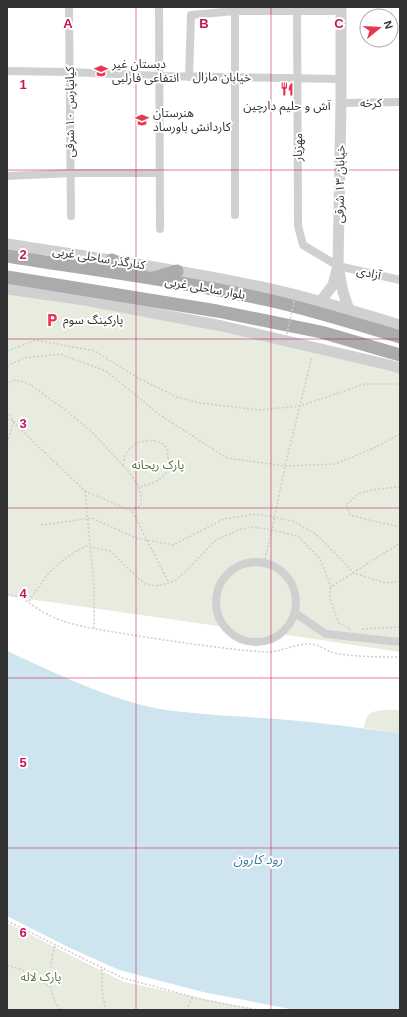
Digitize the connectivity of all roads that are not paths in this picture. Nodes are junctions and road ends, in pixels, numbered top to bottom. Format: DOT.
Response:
graph roads {
  1 [pos="69,7"];
  2 [pos="159,7"];
  3 [pos="235,9"];
  4 [pos="298,9"];
  5 [pos="341,9"];
  6 [pos="7,72"];
  7 [pos="70,72"];
  8 [pos="159,76"];
  9 [pos="189,77"];
  10 [pos="235,77"];
  11 [pos="298,78"];
  12 [pos="341,78"];
  13 [pos="400,102"];
  14 [pos="341,103"];
  15 [pos="71,173"];
  16 [pos="160,173"];
  17 [pos="7,176"];
  18 [pos="235,215"];
  19 [pos="71,216"];
  20 [pos="160,229"];
  21 [pos="7,244"];
  22 [pos="7,256"];
  23 [pos="112,260"];
  24 [pos="338,266"];
  25 [pos="177,271"];
  26 [pos="7,277"];
  27 [pos="150,279"];
  28 [pos="400,280"];
  29 [pos="7,289"];
  30 [pos="320,302"];
  31 [pos="349,310"];
  32 [pos="400,325"];
  33 [pos="400,337"];
  34 [pos="400,355"];
  35 [pos="400,368"];
  36 [pos="295,613"];
  37 [pos="400,642"];
  1 -- 7 [label="street, کیانپارس ۱۰ شرقی"];
  2 -- 8 [label="street"];
  3 -- 4 [label="street"];
  3 -- 9 [label="street"];
  3 -- 10 [label="street"];
  4 -- 5 [label="street"];
  4 -- 11 [label="street, مهزیار"];
  5 -- 12 [label="street, خیابان ۱۳ شرقی"];
  6 -- 7 [label="street, خیابان مارال"];
  7 -- 8 [label="street, خیابان مارال"];
  7 -- 15 [label="street, کیانپارس ۱۰ شرقی"];
  8 -- 9 [label="street, خیابان مارال"];
  8 -- 16 [label="street"];
  9 -- 10 [label="street, خیابان مارال"];
  10 -- 11 [label="street, خیابان مارال"];
  10 -- 18 [label="street"];
  11 -- 12 [label="street, خیابان مارال"];
  11 -- 24 [label="street, مهزیار"];
  12 -- 14 [label="street, خیابان ۱۳ شرقی"];
  13 -- 14 [label="street, کرخه"];
  14 -- 24 [label="street, خیابان ۱۳ شرقی"];
  15 -- 16 [label="street"];
  15 -- 17 [label="street"];
  15 -- 19 [label="street, کیانپارس ۱۰ شرقی"];
  16 -- 20 [label="street"];
  21 -- 23 [label="street, کنارگذر ساحلی غربی"];
  22 -- 27 [label="main road, بلوار ساحلی غربی"];
  23 -- 25 [label="street, کنارگذر ساحلی غربی"];
  23 -- 27 [label="main road"];
  24 -- 28 [label="street, آزادی"];
  24 -- 30 [label="street, خیابان ۱۳ شرقی"];
  24 -- 31 [label="street, خیابان ۱۳ شرقی"];
  25 -- 27 [label="main road"];
  25 -- 30 [label="street, کنارگذر ساحلی غربی"];
  26 -- 34 [label="main road, بلوار ساحلی غربی"];
  27 -- 33 [label="main road, بلوار ساحلی غربی"];
  29 -- 35 [label="street"];
  30 -- 31 [label="street, کنارگذر ساحلی غربی"];
  31 -- 32 [label="street, کنارگذر ساحلی غربی"];
  36 -- 36 [label="street"];
  36 -- 37 [label="street"];
}
